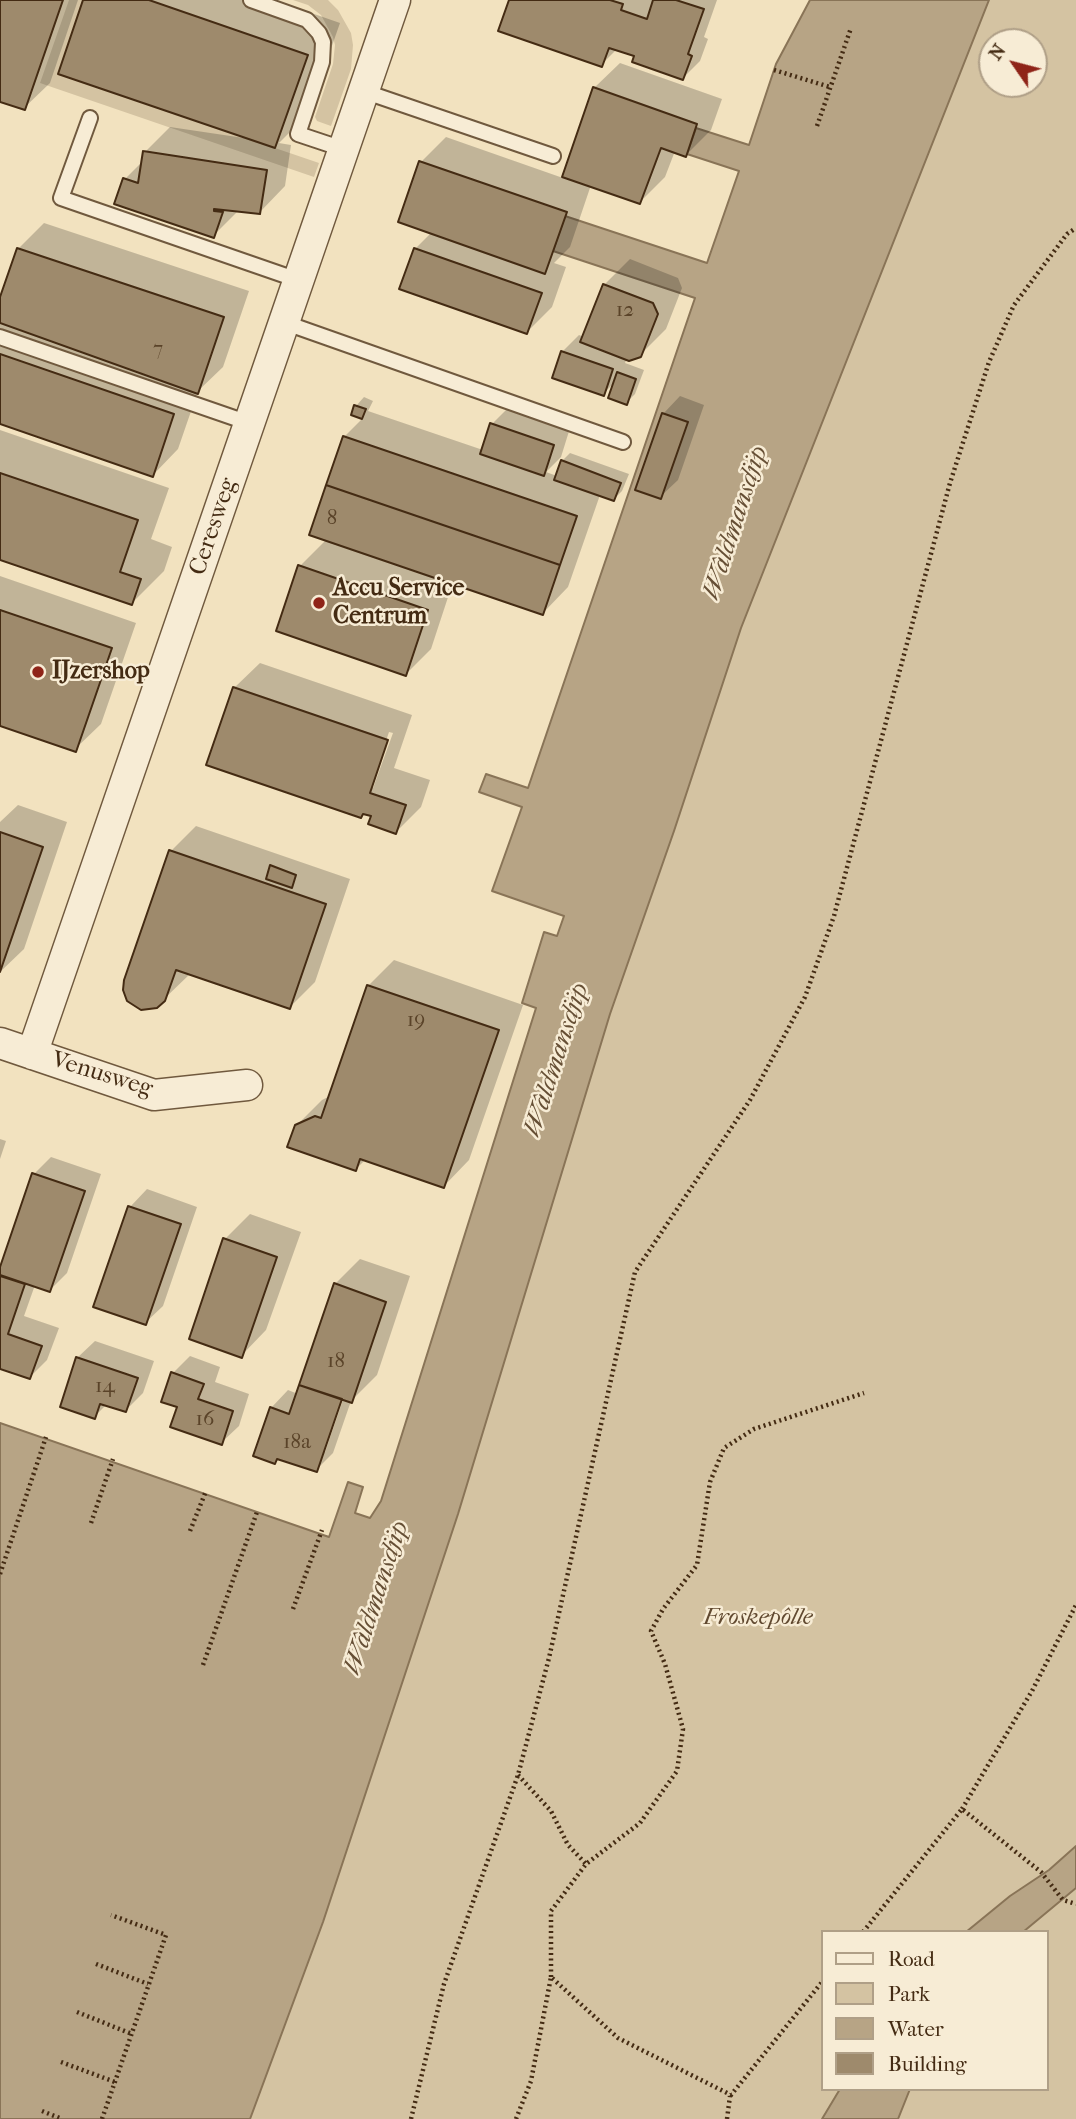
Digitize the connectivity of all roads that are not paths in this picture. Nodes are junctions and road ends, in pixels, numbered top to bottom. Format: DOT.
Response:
graph roads {
  1 [pos="251,0"];
  2 [pos="395,0"];
  3 [pos="363,91"];
  4 [pos="90,118"];
  5 [pos="343,149"];
  6 [pos="552,156"];
  7 [pos="298,280"];
  8 [pos="284,322"];
  9 [pos="0,337"];
  10 [pos="249,423"];
  11 [pos="623,442"];
  12 [pos="0,1043"];
  13 [pos="32,1054"];
  14 [pos="247,1085"];
  1 -- 5 [label="lane"];
  2 -- 3 [label="street, Ceresweg"];
  3 -- 5 [label="street, Ceresweg"];
  3 -- 6 [label="lane"];
  4 -- 7 [label="lane"];
  5 -- 7 [label="street, Ceresweg"];
  7 -- 8 [label="street, Ceresweg"];
  8 -- 10 [label="street, Ceresweg"];
  8 -- 11 [label="lane"];
  9 -- 10 [label="lane"];
  10 -- 13 [label="street, Ceresweg"];
  12 -- 13 [label="street, Venusweg"];
  13 -- 14 [label="street, Venusweg"];
}
